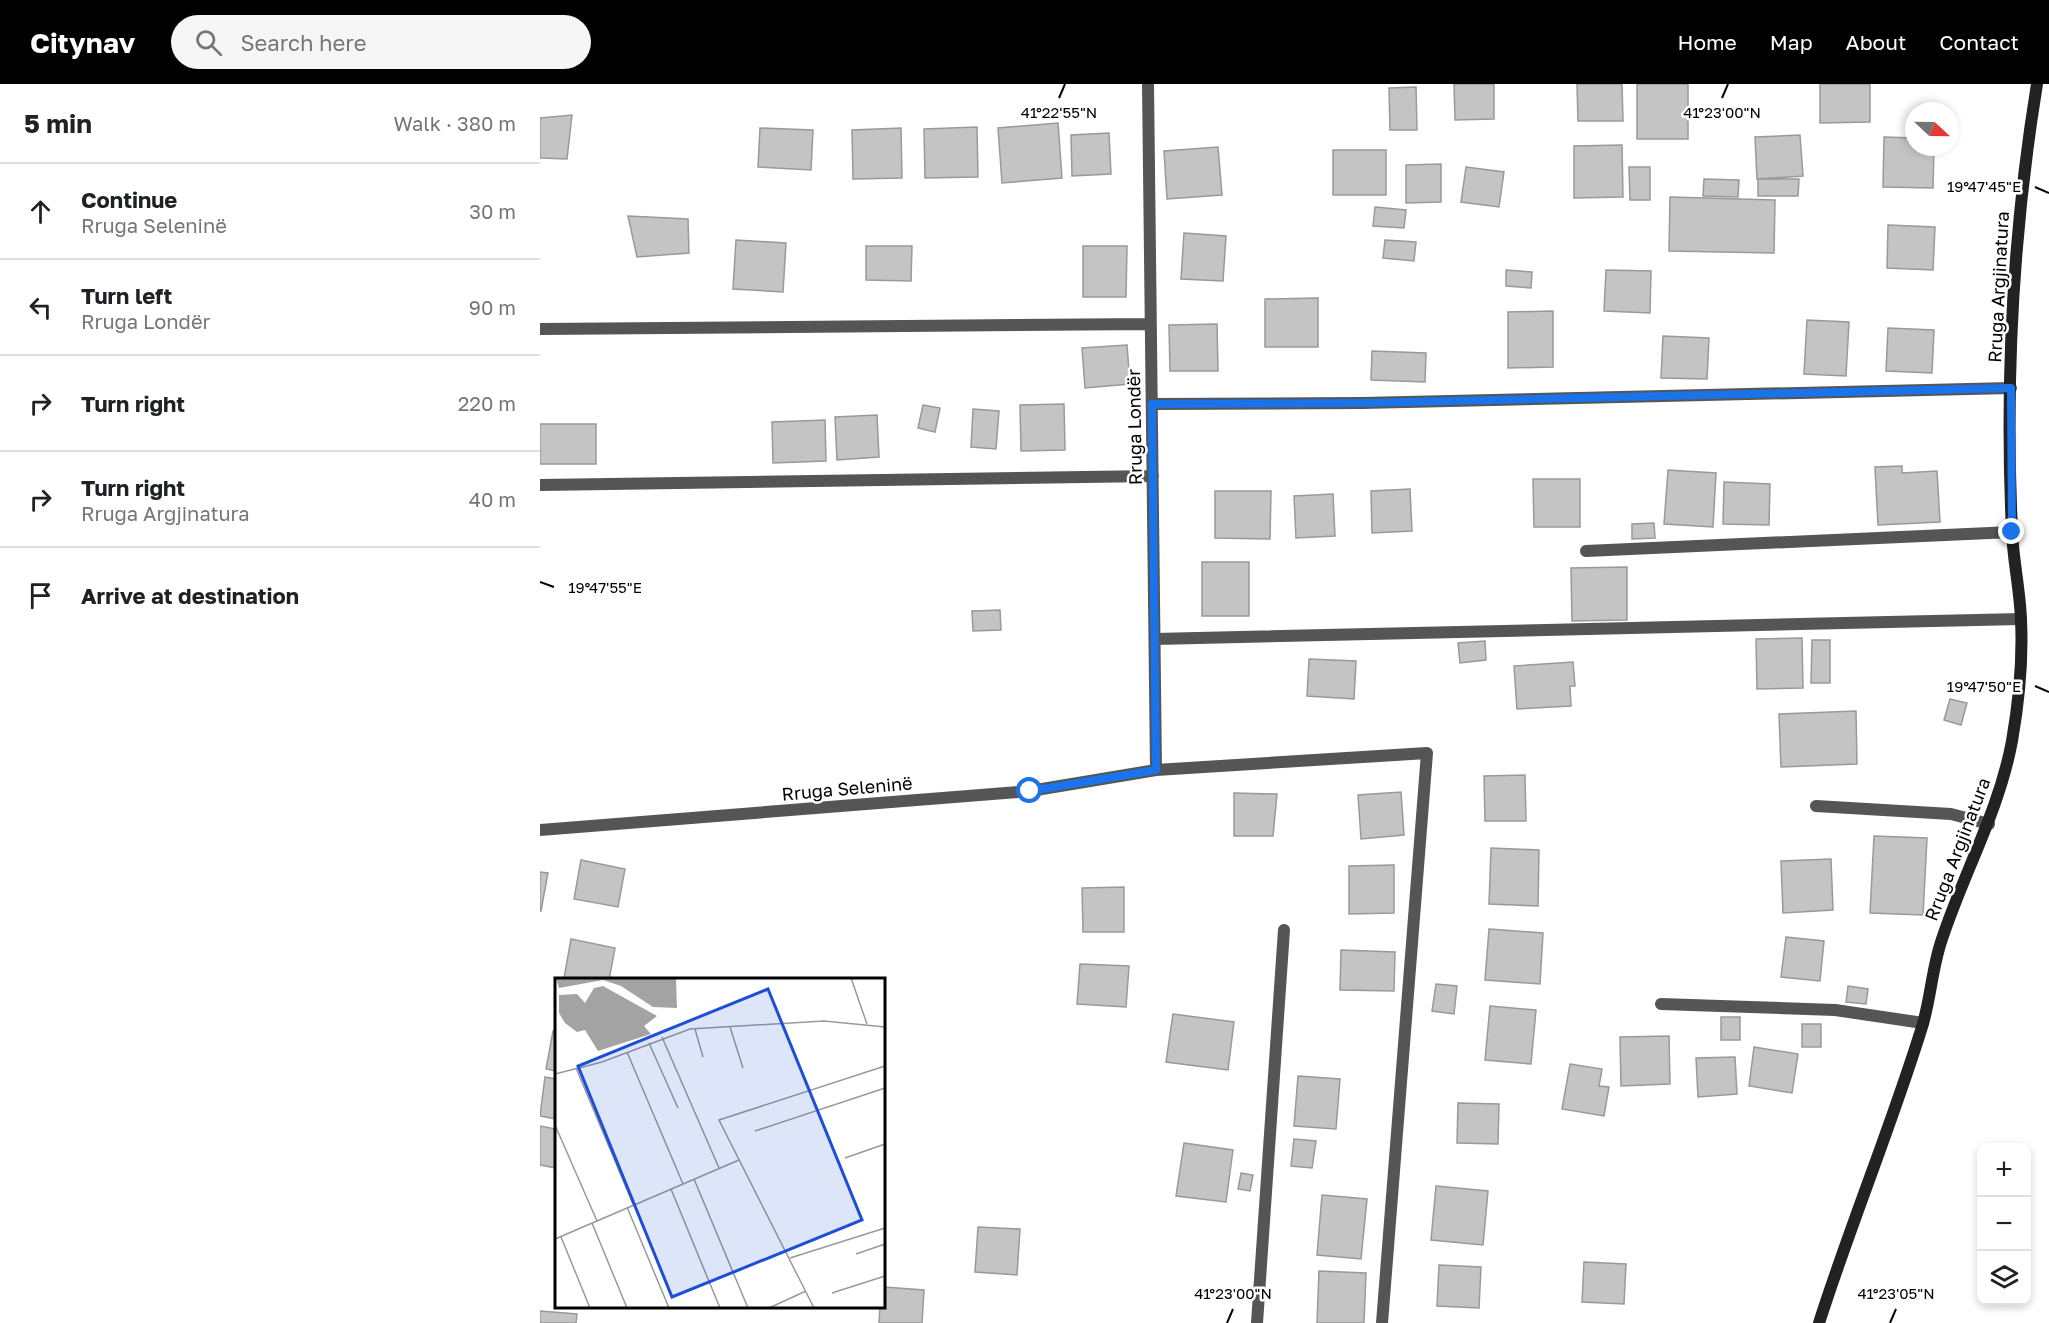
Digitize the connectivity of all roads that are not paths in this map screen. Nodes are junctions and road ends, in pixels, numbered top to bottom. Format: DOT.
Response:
graph roads {
  1 [pos="1148,84"];
  2 [pos="2037,84"];
  3 [pos="1150,324"];
  4 [pos="540,329"];
  5 [pos="2011,388"];
  6 [pos="1152,404"];
  7 [pos="1153,476"];
  8 [pos="540,485"];
  9 [pos="2012,532"];
  10 [pos="1586,551"];
  11 [pos="2021,619"];
  12 [pos="1155,639"];
  13 [pos="1156,770"];
  14 [pos="1816,806"];
  15 [pos="1989,824"];
  16 [pos="540,830"];
  17 [pos="1284,930"];
  18 [pos="1661,1004"];
  19 [pos="1923,1023"];
  20 [pos="1257,1323"];
  21 [pos="1382,1323"];
  22 [pos="1819,1323"];
  1 -- 3 [label="street, Rruga Londër"];
  2 -- 5 [label="street, Rruga Argjinatura"];
  3 -- 4 [label="street"];
  3 -- 6 [label="street, Rruga Londër"];
  5 -- 6 [label="street"];
  5 -- 9 [label="street, Rruga Argjinatura"];
  6 -- 7 [label="street, Rruga Londër"];
  7 -- 8 [label="street"];
  7 -- 12 [label="street, Rruga Londër"];
  9 -- 10 [label="street"];
  9 -- 11 [label="street, Rruga Argjinatura"];
  11 -- 12 [label="street"];
  11 -- 15 [label="street, Rruga Argjinatura"];
  12 -- 13 [label="street, Rruga Londër"];
  13 -- 16 [label="street, Rruga Seleninë"];
  13 -- 21 [label="street, Rruga Seleninë"];
  14 -- 15 [label="street"];
  15 -- 19 [label="street, Rruga Argjinatura"];
  17 -- 20 [label="street"];
  18 -- 19 [label="street"];
  19 -- 22 [label="street, Rruga Argjinatura"];
}
